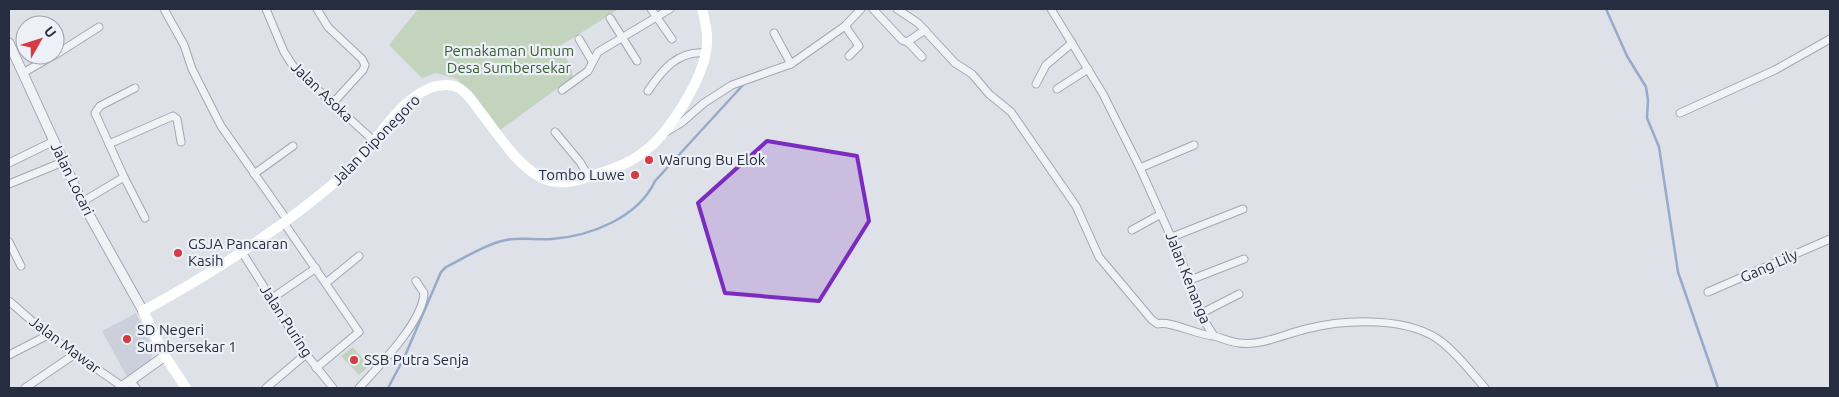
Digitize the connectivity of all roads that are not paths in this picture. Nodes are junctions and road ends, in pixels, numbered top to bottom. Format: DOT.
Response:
graph roads {
  1 [pos="164,9"];
  2 [pos="266,9"];
  3 [pos="318,9"];
  4 [pos="651,9"];
  5 [pos="670,9"];
  6 [pos="702,9"];
  7 [pos="861,9"];
  8 [pos="872,9"];
  9 [pos="897,9"];
  10 [pos="1051,9"];
  11 [pos="657,16"];
  12 [pos="610,18"];
  13 [pos="845,26"];
  14 [pos="99,27"];
  15 [pos="924,30"];
  16 [pos="774,33"];
  17 [pos="623,38"];
  18 [pos="1830,38"];
  19 [pos="579,39"];
  20 [pos="672,39"];
  21 [pos="908,42"];
  22 [pos="9,43"];
  23 [pos="1072,43"];
  24 [pos="65,49"];
  25 [pos="706,53"];
  26 [pos="850,56"];
  27 [pos="922,57"];
  28 [pos="592,61"];
  29 [pos="637,61"];
  30 [pos="791,64"];
  31 [pos="37,65"];
  32 [pos="1088,69"];
  33 [pos="23,73"];
  34 [pos="1036,84"];
  35 [pos="135,88"];
  36 [pos="1057,89"];
  37 [pos="562,90"];
  38 [pos="648,91"];
  39 [pos="333,103"];
  40 [pos="1680,113"];
  41 [pos="555,132"];
  42 [pos="664,133"];
  43 [pos="54,141"];
  44 [pos="374,141"];
  45 [pos="181,142"];
  46 [pos="109,144"];
  47 [pos="1194,145"];
  48 [pos="293,146"];
  49 [pos="63,162"];
  50 [pos="9,163"];
  51 [pos="1140,168"];
  52 [pos="254,174"];
  53 [pos="124,177"];
  54 [pos="588,177"];
  55 [pos="9,184"];
  56 [pos="82,202"];
  57 [pos="1243,209"];
  58 [pos="1161,214"];
  59 [pos="145,218"];
  60 [pos="286,222"];
  61 [pos="1132,230"];
  62 [pos="1172,237"];
  63 [pos="1830,240"];
  64 [pos="9,242"];
  65 [pos="242,252"];
  66 [pos="359,256"];
  67 [pos="1244,259"];
  68 [pos="20,266"];
  69 [pos="316,268"];
  70 [pos="1190,280"];
  71 [pos="416,281"];
  72 [pos="326,283"];
  73 [pos="1708,292"];
  74 [pos="1239,294"];
  75 [pos="271,298"];
  76 [pos="10,305"];
  77 [pos="143,311"];
  78 [pos="1202,313"];
  79 [pos="48,335"];
  80 [pos="1214,336"];
  81 [pos="75,354"];
  82 [pos="306,354"];
  83 [pos="9,355"];
  84 [pos="165,356"];
  85 [pos="316,368"];
  86 [pos="134,385"];
  87 [pos="25,388"];
  88 [pos="122,388"];
  89 [pos="186,388"];
  90 [pos="266,388"];
  91 [pos="333,388"];
  92 [pos="359,388"];
  93 [pos="1484,388"];
  1 -- 52 [label="street"];
  2 -- 39 [label="street, Jalan Asoka"];
  3 -- 39 [label="street"];
  4 -- 11 [label="street"];
  5 -- 11 [label="street"];
  6 -- 25 [label="main road, Jalan Diponegoro"];
  7 -- 13 [label="street"];
  8 -- 21 [label="street"];
  9 -- 15 [label="street"];
  10 -- 23 [label="street, Jalan Kenanga"];
  11 -- 17 [label="street"];
  11 -- 20 [label="street"];
  12 -- 17 [label="street"];
  13 -- 26 [label="street"];
  13 -- 30 [label="street"];
  14 -- 24 [label="street"];
  15 -- 21 [label="street"];
  15 -- 80 [label="street"];
  16 -- 30 [label="street"];
  17 -- 28 [label="street"];
  17 -- 29 [label="street"];
  18 -- 40 [label="street"];
  19 -- 28 [label="street"];
  21 -- 27 [label="street"];
  22 -- 33 [label="street, Jalan Locari"];
  23 -- 32 [label="street, Jalan Kenanga"];
  23 -- 34 [label="street"];
  25 -- 38 [label="street"];
  25 -- 42 [label="main road, Jalan Diponegoro"];
  28 -- 37 [label="street"];
  30 -- 42 [label="street"];
  31 -- 33 [label="street"];
  32 -- 36 [label="street"];
  32 -- 51 [label="street, Jalan Kenanga"];
  33 -- 43 [label="street, Jalan Locari"];
  35 -- 46 [label="street"];
  39 -- 44 [label="street, Jalan Asoka"];
  41 -- 54 [label="street"];
  42 -- 54 [label="main road, Jalan Diponegoro"];
  43 -- 49 [label="street, Jalan Locari"];
  43 -- 50 [label="street"];
  44 -- 54 [label="main road, Jalan Diponegoro"];
  44 -- 60 [label="main road, Jalan Diponegoro"];
  45 -- 46 [label="street"];
  46 -- 53 [label="street"];
  47 -- 51 [label="street"];
  48 -- 52 [label="street"];
  49 -- 55 [label="street"];
  49 -- 56 [label="street, Jalan Locari"];
  51 -- 58 [label="street, Jalan Kenanga"];
  52 -- 60 [label="street"];
  53 -- 56 [label="street"];
  53 -- 59 [label="street"];
  56 -- 77 [label="street, Jalan Locari"];
  57 -- 62 [label="street"];
  58 -- 61 [label="street"];
  58 -- 62 [label="street, Jalan Kenanga"];
  60 -- 65 [label="main road, Jalan Diponegoro"];
  60 -- 69 [label="street"];
  62 -- 70 [label="street, Jalan Kenanga"];
  63 -- 73 [label="street, Gang Lily"];
  64 -- 68 [label="street"];
  65 -- 75 [label="street, Jalan Puring"];
  65 -- 77 [label="main road, Jalan Diponegoro"];
  66 -- 72 [label="street"];
  67 -- 70 [label="street"];
  69 -- 72 [label="street"];
  69 -- 75 [label="street"];
  70 -- 78 [label="street, Jalan Kenanga"];
  71 -- 92 [label="street"];
  72 -- 85 [label="street"];
  74 -- 78 [label="street"];
  75 -- 82 [label="street, Jalan Puring"];
  76 -- 79 [label="street, Jalan Mawar"];
  77 -- 84 [label="main road"];
  78 -- 80 [label="street, Jalan Kenanga"];
  79 -- 81 [label="street, Jalan Mawar"];
  79 -- 83 [label="street"];
  80 -- 93 [label="street, Jalan Kenanga"];
  81 -- 87 [label="street"];
  81 -- 88 [label="street, Jalan Mawar"];
  82 -- 85 [label="street, Jalan Puring"];
  82 -- 90 [label="street"];
  84 -- 86 [label="street"];
  84 -- 89 [label="main road"];
  85 -- 91 [label="street, Jalan Puring"];
  86 -- 88 [label="street"];
}
